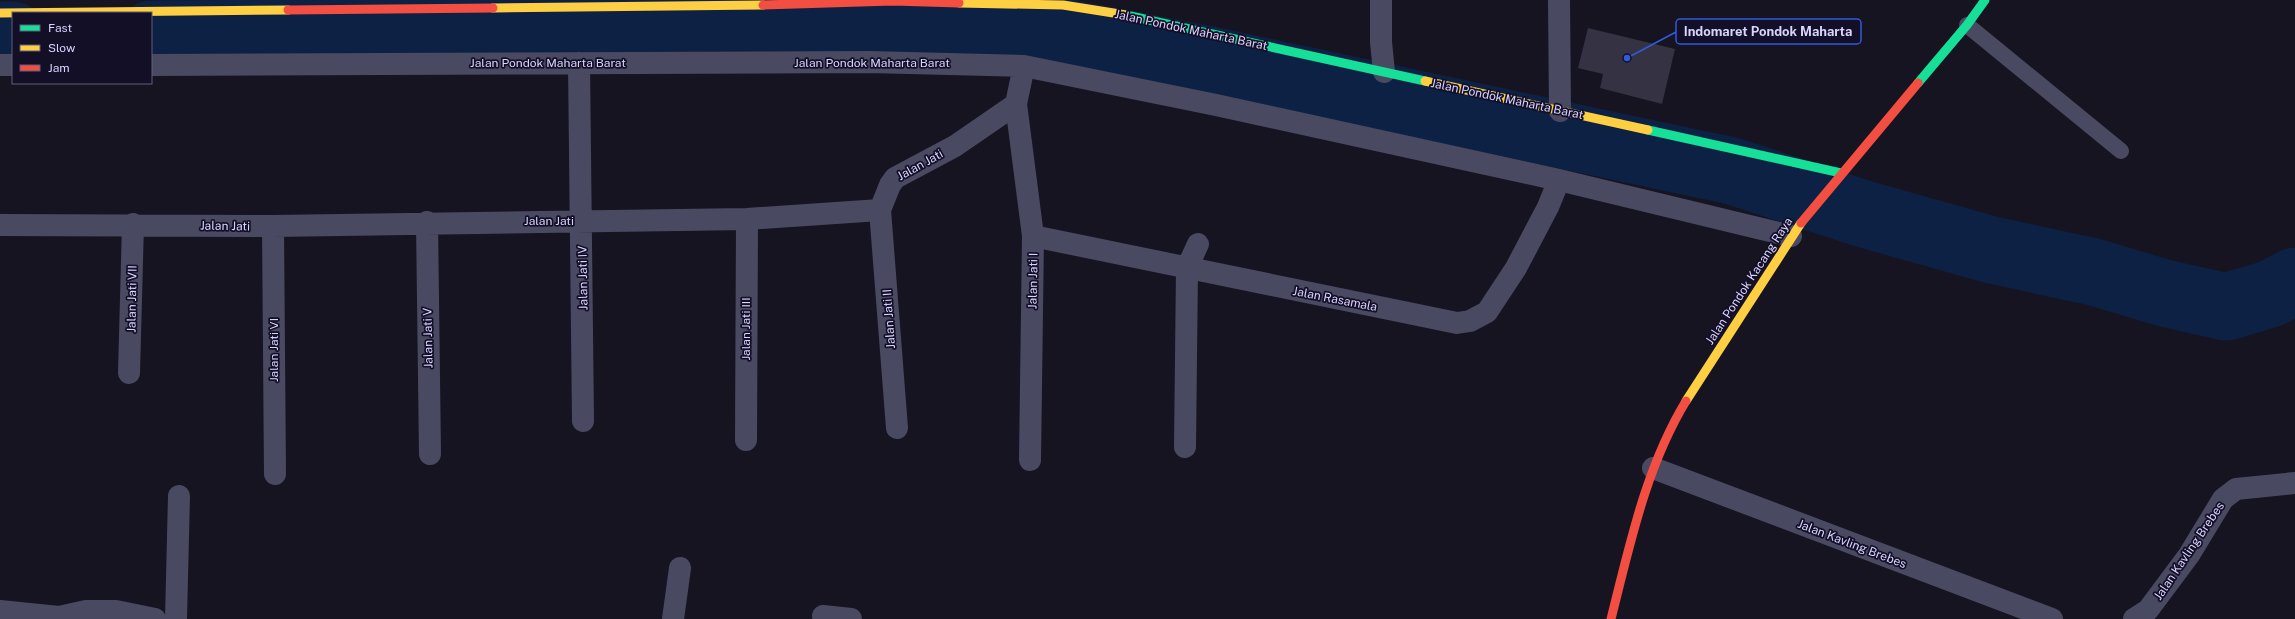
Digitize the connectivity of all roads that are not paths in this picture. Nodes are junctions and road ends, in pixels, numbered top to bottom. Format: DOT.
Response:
graph roads {
  1 [pos="46,0"];
  2 [pos="893,0"];
  3 [pos="1380,0"];
  4 [pos="1559,0"];
  5 [pos="1985,0"];
  6 [pos="715,3"];
  7 [pos="215,6"];
  8 [pos="46,12"];
  9 [pos="70,12"];
  10 [pos="0,13"];
  11 [pos="12,13"];
  12 [pos="1967,25"];
  13 [pos="579,63"];
  14 [pos="0,65"];
  15 [pos="12,65"];
  16 [pos="152,65"];
  17 [pos="1024,66"];
  18 [pos="1384,72"];
  19 [pos="1016,104"];
  20 [pos="1560,111"];
  21 [pos="2121,151"];
  22 [pos="1838,176"];
  23 [pos="1559,180"];
  24 [pos="880,210"];
  25 [pos="747,219"];
  26 [pos="582,221"];
  27 [pos="427,222"];
  28 [pos="133,224"];
  29 [pos="0,225"];
  30 [pos="273,226"];
  31 [pos="1033,236"];
  32 [pos="1791,236"];
  33 [pos="1198,244"];
  34 [pos="1187,268"];
  35 [pos="129,373"];
  36 [pos="584,421"];
  37 [pos="897,428"];
  38 [pos="746,440"];
  39 [pos="1185,447"];
  40 [pos="430,454"];
  41 [pos="1030,460"];
  42 [pos="1653,468"];
  43 [pos="275,474"];
  44 [pos="2295,483"];
  45 [pos="179,496"];
  46 [pos="680,568"];
  47 [pos="0,610"];
  48 [pos="823,616"];
  49 [pos="155,619"];
  50 [pos="176,619"];
  51 [pos="673,619"];
  52 [pos="851,619"];
  53 [pos="1611,619"];
  54 [pos="2052,619"];
  55 [pos="2134,619"];
  1 -- 8 [label="street"];
  2 -- 6 [label="street, Jalan Pondok Maharta Barat"];
  2 -- 18 [label="street, Jalan Pondok Maharta Barat"];
  3 -- 18 [label="street"];
  4 -- 20 [label="street"];
  5 -- 12 [label="street, Jalan Pondok Kacang Raya"];
  6 -- 7 [label="street, Jalan Pondok Maharta Barat"];
  7 -- 9 [label="street, Jalan Pondok Maharta Barat"];
  10 -- 11 [label="street, Jalan Pondok Maharta Barat"];
  12 -- 21 [label="lane"];
  12 -- 22 [label="street, Jalan Pondok Kacang Raya"];
  13 -- 16 [label="street, Jalan Pondok Maharta Barat"];
  13 -- 17 [label="street, Jalan Pondok Maharta Barat"];
  13 -- 26 [label="street, Jalan Jati IV"];
  14 -- 15 [label="street"];
  17 -- 19 [label="street"];
  17 -- 23 [label="street, Jalan Pondok Maharta Barat"];
  18 -- 20 [label="street, Jalan Pondok Maharta Barat"];
  19 -- 24 [label="street, Jalan Jati"];
  19 -- 31 [label="street, Jalan Jati I"];
  20 -- 22 [label="street, Jalan Pondok Maharta Barat"];
  22 -- 32 [label="street, Jalan Pondok Kacang Raya"];
  23 -- 32 [label="street, Jalan Pondok Maharta Barat"];
  23 -- 34 [label="street, Jalan Rasamala"];
  24 -- 25 [label="street, Jalan Jati"];
  24 -- 37 [label="street, Jalan Jati II"];
  25 -- 26 [label="street, Jalan Jati"];
  25 -- 38 [label="street, Jalan Jati III"];
  26 -- 27 [label="street, Jalan Jati"];
  26 -- 36 [label="street, Jalan Jati IV"];
  27 -- 30 [label="street, Jalan Jati"];
  27 -- 40 [label="street, Jalan Jati V"];
  28 -- 29 [label="street, Jalan Jati"];
  28 -- 30 [label="street, Jalan Jati"];
  28 -- 35 [label="street, Jalan Jati VII"];
  30 -- 43 [label="street, Jalan Jati VI"];
  31 -- 34 [label="street, Jalan Rasamala"];
  31 -- 41 [label="street, Jalan Jati I"];
  32 -- 42 [label="street, Jalan Pondok Kacang Raya"];
  33 -- 34 [label="street"];
  34 -- 39 [label="street"];
  42 -- 53 [label="street, Jalan Pondok Kacang Raya"];
  42 -- 54 [label="street, Jalan Kavling Brebes"];
  44 -- 55 [label="street, Jalan Kavling Brebes"];
  45 -- 50 [label="street"];
  46 -- 51 [label="street"];
  47 -- 49 [label="street"];
  48 -- 52 [label="street"];
}
